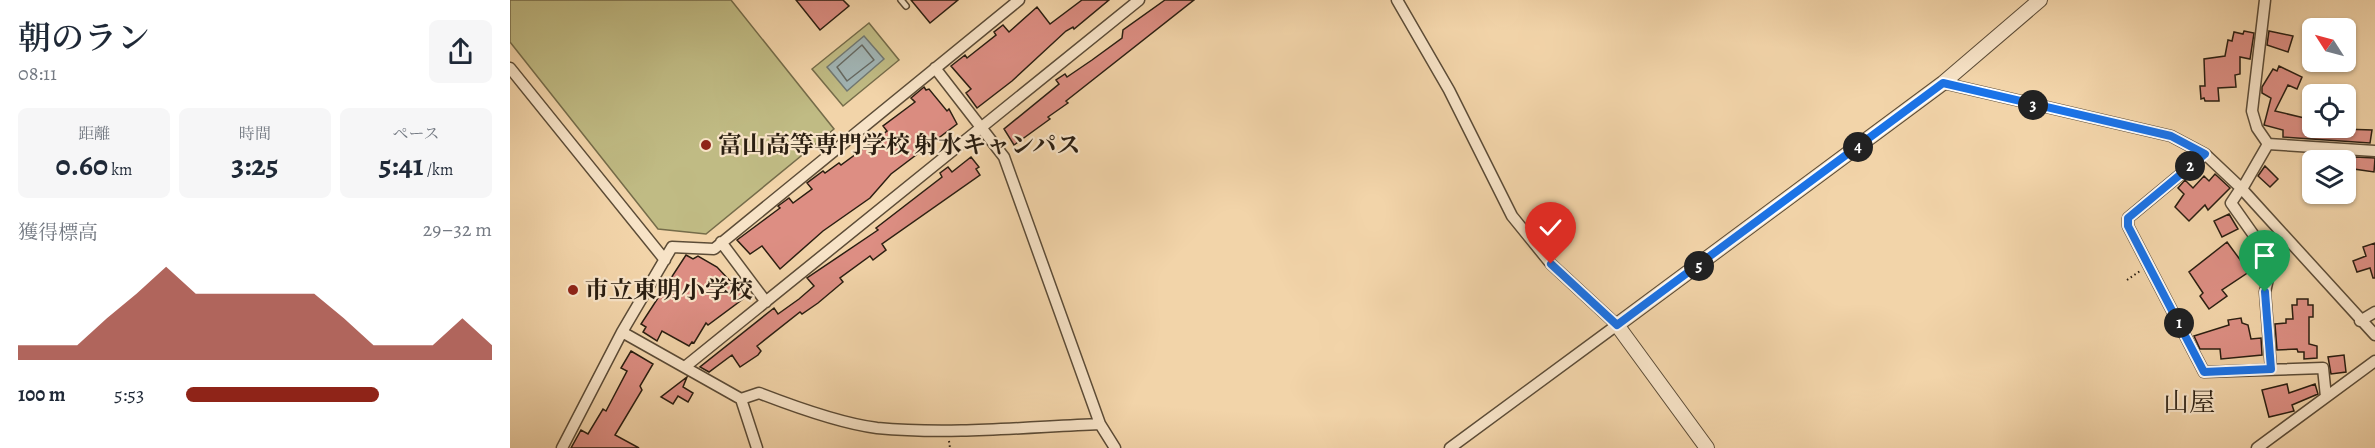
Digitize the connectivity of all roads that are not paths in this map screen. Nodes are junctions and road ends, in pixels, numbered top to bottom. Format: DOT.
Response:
graph roads {
  1 [pos="901,0"];
  2 [pos="1020,0"];
  3 [pos="1139,0"];
  4 [pos="1397,0"];
  5 [pos="2040,0"];
  6 [pos="2265,0"];
  7 [pos="906,6"];
  8 [pos="510,68"];
  9 [pos="935,68"];
  10 [pos="1943,83"];
  11 [pos="981,128"];
  12 [pos="2268,144"];
  13 [pos="2375,151"];
  14 [pos="2205,154"];
  15 [pos="2242,189"];
  16 [pos="721,242"];
  17 [pos="665,260"];
  18 [pos="766,302"];
  19 [pos="2375,312"];
  20 [pos="1612,321"];
  21 [pos="2360,321"];
  22 [pos="622,332"];
  23 [pos="2375,335"];
  24 [pos="2375,362"];
  25 [pos="687,366"];
  26 [pos="2271,369"];
  27 [pos="2326,397"];
  28 [pos="741,399"];
  29 [pos="1100,424"];
  30 [pos="562,448"];
  31 [pos="757,448"];
  32 [pos="1115,448"];
  33 [pos="1450,448"];
  34 [pos="1707,448"];
  35 [pos="2257,448"];
  1 -- 7 [label="lane"];
  2 -- 9 [label="street"];
  3 -- 11 [label="street"];
  4 -- 20 [label="street"];
  5 -- 10 [label="street"];
  6 -- 12 [label="street"];
  8 -- 17 [label="street"];
  9 -- 11 [label="street"];
  9 -- 16 [label="street"];
  10 -- 14 [label="street"];
  10 -- 20 [label="street"];
  11 -- 18 [label="street"];
  11 -- 29 [label="street"];
  12 -- 13 [label="street"];
  12 -- 15 [label="street"];
  14 -- 15 [label="street"];
  14 -- 26 [label="street"];
  15 -- 21 [label="street"];
  15 -- 26 [label="street"];
  16 -- 17 [label="street"];
  16 -- 18 [label="street"];
  17 -- 22 [label="street"];
  18 -- 25 [label="street"];
  19 -- 21 [label="street"];
  20 -- 33 [label="street"];
  20 -- 34 [label="street"];
  21 -- 23 [label="street"];
  22 -- 25 [label="street"];
  22 -- 30 [label="street"];
  24 -- 27 [label="street"];
  25 -- 28 [label="street"];
  26 -- 27 [label="street"];
  27 -- 35 [label="street"];
  28 -- 29 [label="street"];
  28 -- 31 [label="street"];
  29 -- 32 [label="street"];
}
